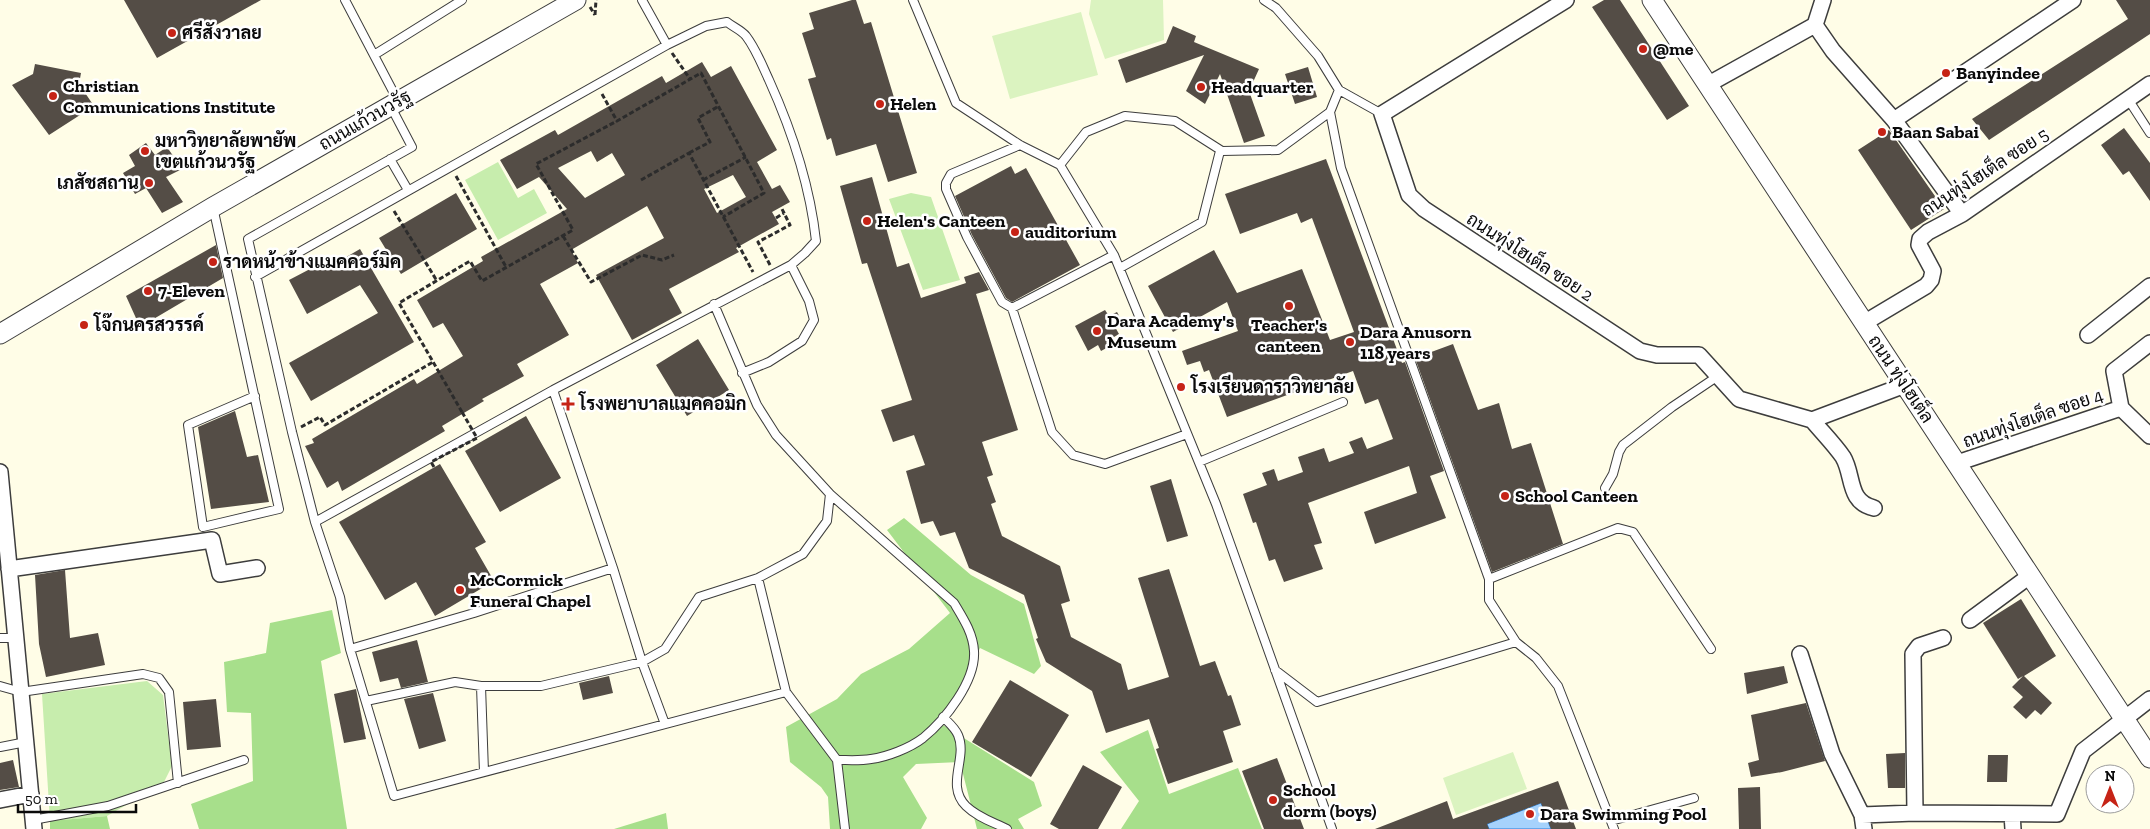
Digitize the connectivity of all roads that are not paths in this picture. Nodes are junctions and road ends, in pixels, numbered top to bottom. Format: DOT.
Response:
graph roads {
  1 [pos="345,0"];
  2 [pos="462,0"];
  3 [pos="576,0"];
  4 [pos="642,0"];
  5 [pos="913,0"];
  6 [pos="1264,0"];
  7 [pos="1566,0"];
  8 [pos="1652,0"];
  9 [pos="1822,0"];
  10 [pos="2073,0"];
  11 [pos="1815,25"];
  12 [pos="667,45"];
  13 [pos="374,55"];
  14 [pos="2150,84"];
  15 [pos="1707,85"];
  16 [pos="1339,90"];
  17 [pos="2128,99"];
  18 [pos="394,103"];
  19 [pos="1330,112"];
  20 [pos="1382,114"];
  21 [pos="1894,120"];
  22 [pos="2150,133"];
  23 [pos="1020,145"];
  24 [pos="1220,151"];
  25 [pos="390,159"];
  26 [pos="1060,165"];
  27 [pos="408,190"];
  28 [pos="213,207"];
  29 [pos="1962,214"];
  30 [pos="1114,254"];
  31 [pos="791,265"];
  32 [pos="1120,268"];
  33 [pos="256,277"];
  34 [pos="2150,286"];
  35 [pos="714,304"];
  36 [pos="1012,308"];
  37 [pos="1864,323"];
  38 [pos="0,334"];
  39 [pos="2088,335"];
  40 [pos="2150,343"];
  41 [pos="742,373"];
  42 [pos="1718,376"];
  43 [pos="1905,385"];
  44 [pos="553,390"];
  45 [pos="256,396"];
  46 [pos="1343,402"];
  47 [pos="2121,408"];
  48 [pos="1812,420"];
  49 [pos="1188,434"];
  50 [pos="2150,436"];
  51 [pos="1199,462"];
  52 [pos="1957,463"];
  53 [pos="0,472"];
  54 [pos="1605,488"];
  55 [pos="830,494"];
  56 [pos="1874,508"];
  57 [pos="315,522"];
  58 [pos="257,568"];
  59 [pos="613,568"];
  60 [pos="9,569"];
  61 [pos="2030,575"];
  62 [pos="758,578"];
  63 [pos="1489,578"];
  64 [pos="1970,620"];
  65 [pos="0,638"];
  66 [pos="16,638"];
  67 [pos="1943,638"];
  68 [pos="1516,642"];
  69 [pos="350,649"];
  70 [pos="1711,649"];
  71 [pos="1800,654"];
  72 [pos="642,662"];
  73 [pos="1276,670"];
  74 [pos="0,686"];
  75 [pos="481,686"];
  76 [pos="21,692"];
  77 [pos="786,692"];
  78 [pos="2150,699"];
  79 [pos="366,701"];
  80 [pos="943,717"];
  81 [pos="2126,719"];
  82 [pos="665,724"];
  83 [pos="26,742"];
  84 [pos="0,747"];
  85 [pos="2150,758"];
  86 [pos="244,760"];
  87 [pos="836,760"];
  88 [pos="484,772"];
  89 [pos="178,783"];
  90 [pos="31,794"];
  91 [pos="1694,798"];
  92 [pos="0,800"];
  93 [pos="1915,813"];
  94 [pos="2012,821"];
  95 [pos="1863,822"];
  96 [pos="34,825"];
  97 [pos="1612,825"];
  98 [pos="845,829"];
  99 [pos="1007,829"];
  100 [pos="1332,829"];
  1 -- 13 [label="lane"];
  2 -- 13 [label="lane"];
  3 -- 18 [label="street, ถนนแก้วนวรัฐ"];
  4 -- 12 [label="lane"];
  5 -- 23 [label="lane"];
  6 -- 16 [label="lane"];
  7 -- 20 [label="street"];
  8 -- 15 [label="street, ถนน ทุ่งโฮเต็ล"];
  9 -- 11 [label="street"];
  10 -- 21 [label="street"];
  11 -- 15 [label="street"];
  11 -- 21 [label="street"];
  12 -- 27 [label="lane"];
  12 -- 31 [label="lane"];
  13 -- 18 [label="lane"];
  14 -- 17 [label="street, ถนนทุ่งโฮเต็ล ซอย 5"];
  15 -- 37 [label="street, ถนน ทุ่งโฮเต็ล"];
  16 -- 19 [label="lane"];
  16 -- 20 [label="lane"];
  17 -- 22 [label="lane"];
  17 -- 29 [label="street, ถนนทุ่งโฮเต็ล ซอย 5"];
  18 -- 25 [label="lane"];
  18 -- 28 [label="street, ถนนแก้วนวรัฐ"];
  19 -- 24 [label="lane"];
  19 -- 63 [label="lane"];
  20 -- 42 [label="street, ถนนทุ่งโฮเต็ล ซอย 2"];
  21 -- 29 [label="street"];
  23 -- 26 [label="lane"];
  23 -- 36 [label="lane"];
  24 -- 26 [label="lane"];
  24 -- 32 [label="lane"];
  25 -- 27 [label="lane"];
  25 -- 33 [label="lane"];
  26 -- 30 [label="lane"];
  27 -- 33 [label="lane"];
  28 -- 38 [label="street, ถนนแก้วนวรัฐ"];
  28 -- 45 [label="lane"];
  29 -- 37 [label="street, ถนนทุ่งโฮเต็ล ซอย 5"];
  30 -- 32 [label="lane"];
  30 -- 36 [label="lane"];
  31 -- 35 [label="lane"];
  31 -- 41 [label="lane"];
  32 -- 49 [label="lane"];
  33 -- 57 [label="lane"];
  34 -- 39 [label="street"];
  35 -- 41 [label="lane"];
  35 -- 44 [label="lane"];
  36 -- 49 [label="lane"];
  37 -- 43 [label="street, ถนน ทุ่งโฮเต็ล"];
  40 -- 47 [label="street, ถนนทุ่งโฮเต็ล ซอย 4"];
  41 -- 55 [label="lane"];
  42 -- 48 [label="street, ถนนทุ่งโฮเต็ล ซอย 2"];
  42 -- 54 [label="lane"];
  43 -- 48 [label="street"];
  43 -- 52 [label="street, ถนน ทุ่งโฮเต็ล"];
  44 -- 57 [label="lane"];
  44 -- 59 [label="lane"];
  45 -- 45 [label="lane"];
  46 -- 51 [label="lane"];
  47 -- 50 [label="street, ถนนทุ่งโฮเต็ล ซอย 4"];
  47 -- 52 [label="street, ถนนทุ่งโฮเต็ล ซอย 4"];
  48 -- 56 [label="street"];
  49 -- 51 [label="lane"];
  51 -- 73 [label="lane"];
  52 -- 61 [label="street, ถนน ทุ่งโฮเต็ล"];
  53 -- 60 [label="street"];
  55 -- 62 [label="lane"];
  55 -- 80 [label="lane"];
  57 -- 69 [label="lane"];
  58 -- 60 [label="street"];
  59 -- 69 [label="lane"];
  59 -- 72 [label="lane"];
  60 -- 66 [label="street"];
  61 -- 64 [label="street"];
  61 -- 81 [label="street, ถนน ทุ่งโฮเต็ล"];
  62 -- 72 [label="lane"];
  62 -- 77 [label="lane"];
  63 -- 68 [label="lane"];
  63 -- 70 [label="lane"];
  65 -- 66 [label="lane"];
  66 -- 76 [label="street"];
  67 -- 93 [label="street"];
  68 -- 73 [label="lane"];
  68 -- 97 [label="lane"];
  69 -- 79 [label="lane"];
  71 -- 95 [label="street"];
  72 -- 75 [label="lane"];
  72 -- 82 [label="lane"];
  73 -- 100 [label="lane"];
  74 -- 76 [label="lane"];
  75 -- 79 [label="lane"];
  75 -- 88 [label="lane"];
  76 -- 83 [label="street"];
  76 -- 89 [label="lane"];
  77 -- 82 [label="lane"];
  77 -- 87 [label="lane"];
  78 -- 81 [label="street"];
  79 -- 88 [label="lane"];
  80 -- 87 [label="lane"];
  80 -- 99 [label="lane"];
  81 -- 85 [label="street, ถนน ทุ่งโฮเต็ล"];
  81 -- 94 [label="street"];
  82 -- 88 [label="lane"];
  83 -- 84 [label="lane"];
  83 -- 90 [label="street"];
  86 -- 89 [label="lane"];
  87 -- 98 [label="lane"];
  89 -- 96 [label="lane"];
  90 -- 92 [label="street"];
  90 -- 96 [label="street"];
  91 -- 97 [label="lane"];
  93 -- 94 [label="street"];
  93 -- 95 [label="street"];
}
